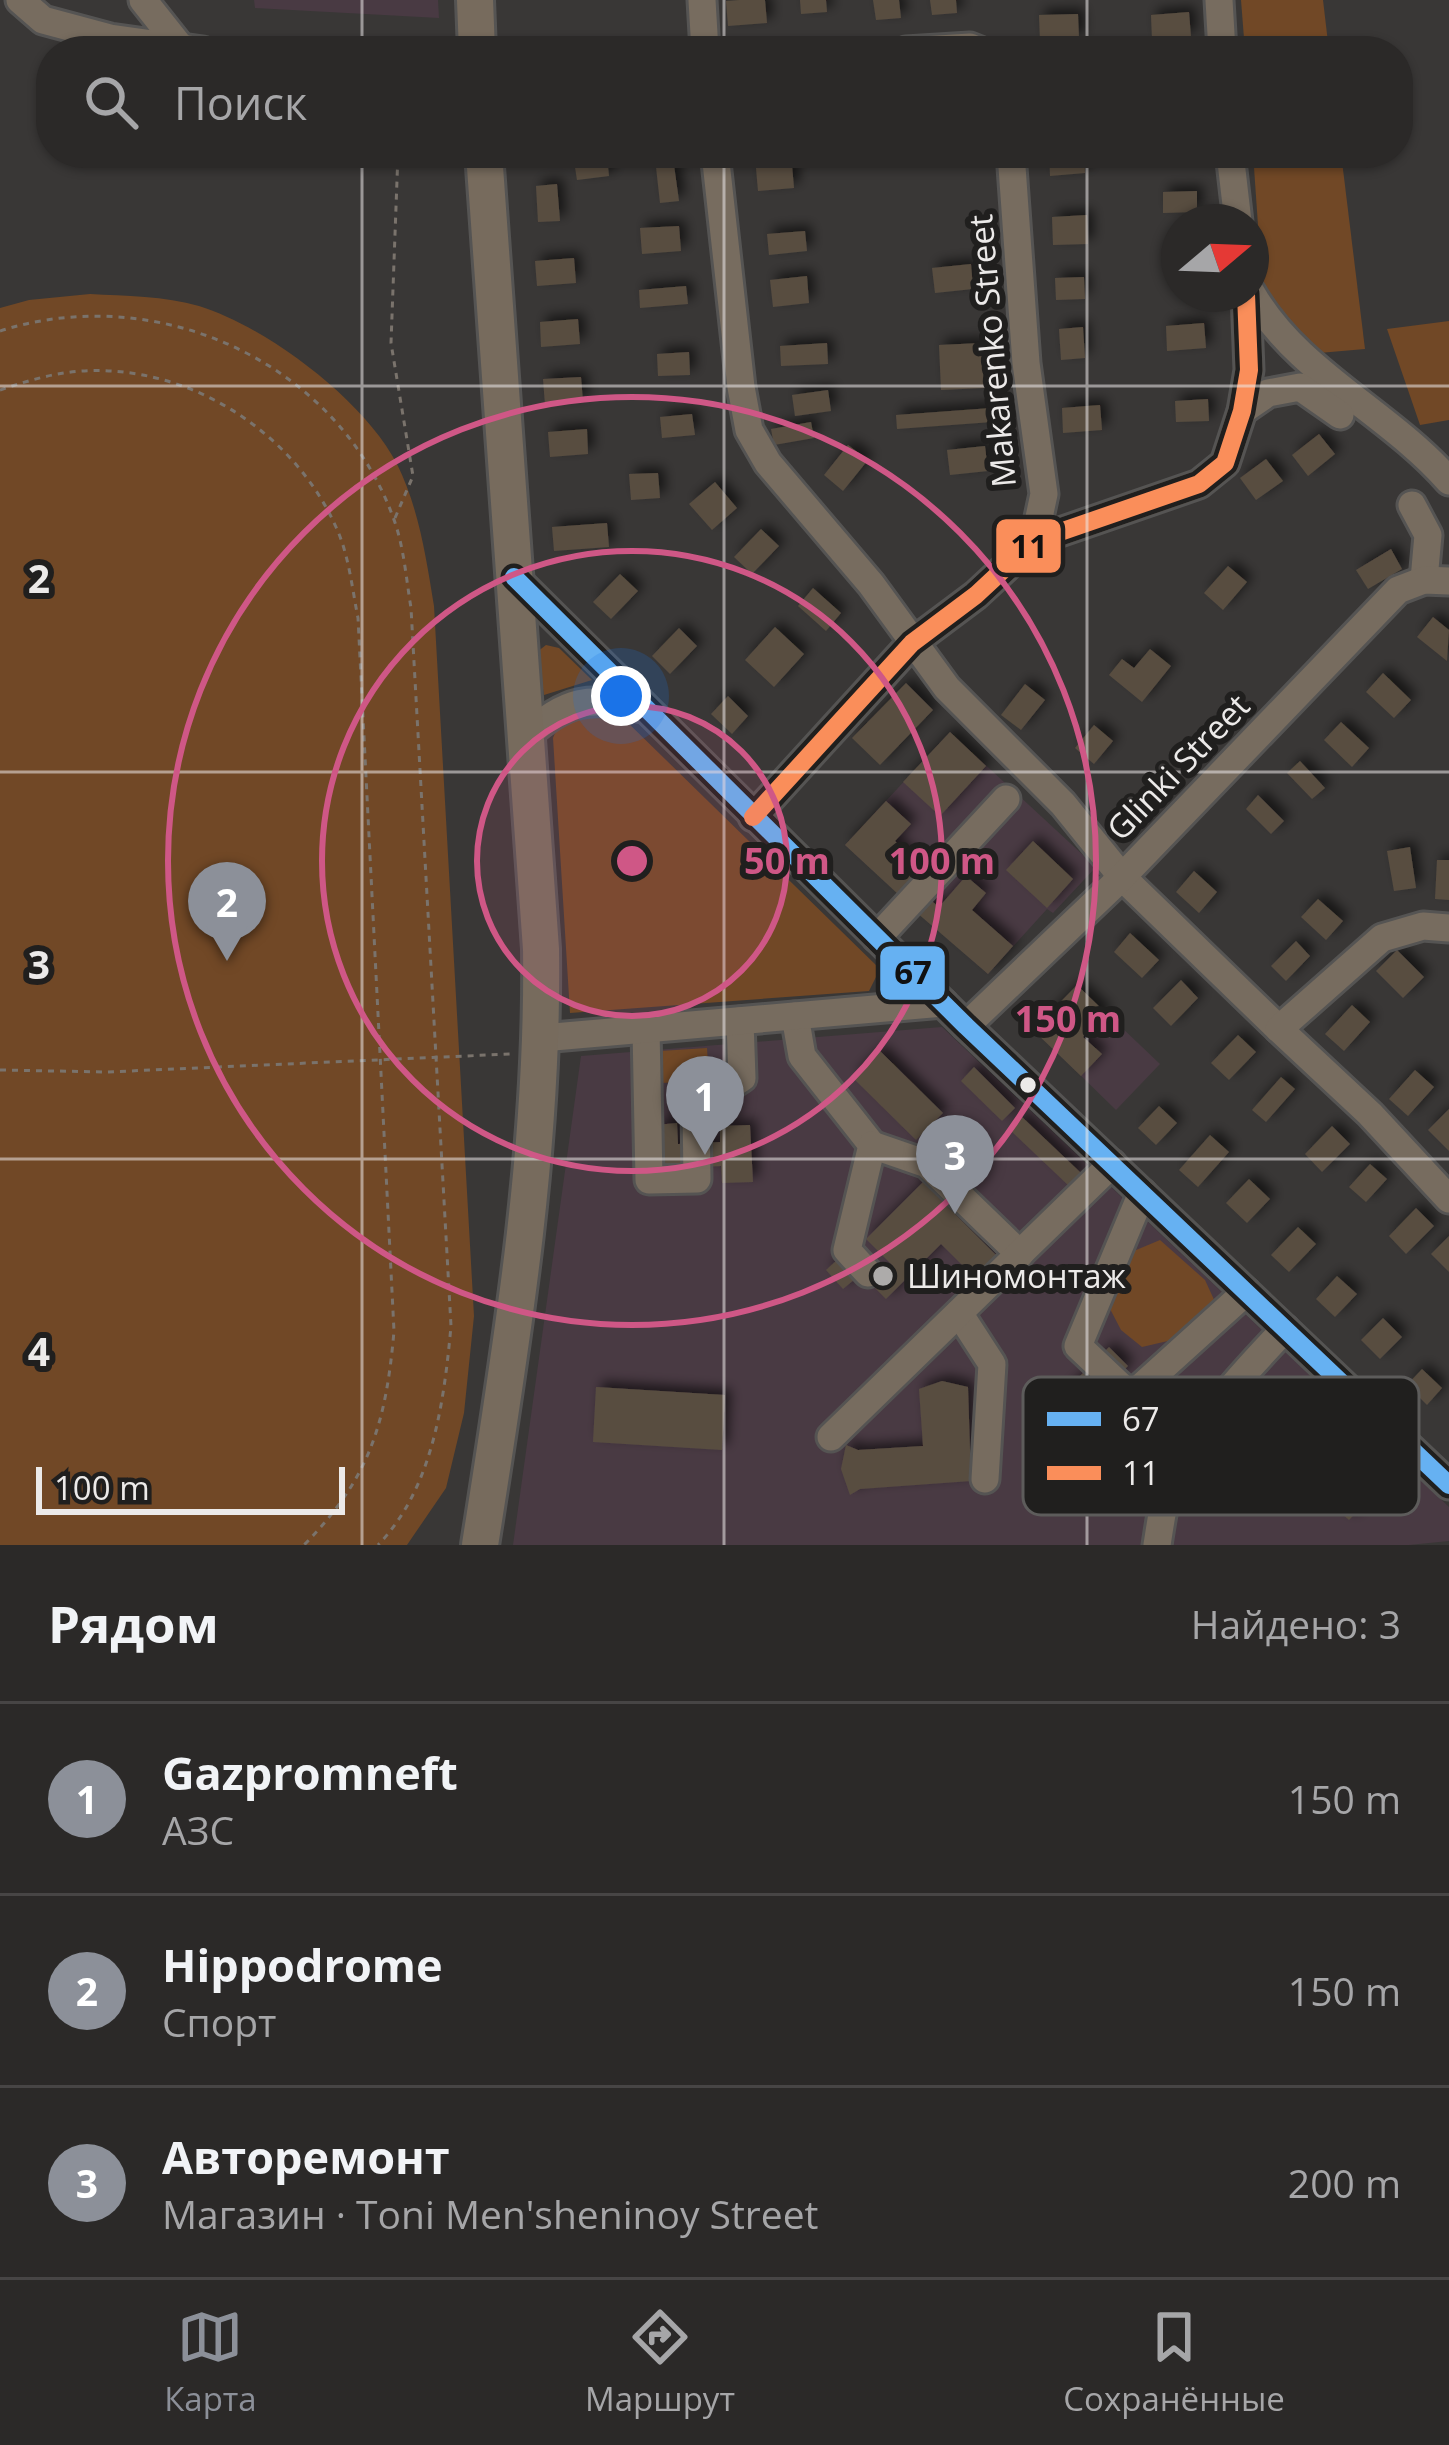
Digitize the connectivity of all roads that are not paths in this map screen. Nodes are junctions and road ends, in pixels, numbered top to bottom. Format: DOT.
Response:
graph roads {
  1 [pos="20,0"];
  2 [pos="143,0"];
  3 [pos="475,0"];
  4 [pos="702,0"];
  5 [pos="1220,0"];
  6 [pos="103,36"];
  7 [pos="178,36"];
  8 [pos="476,36"];
  9 [pos="704,36"];
  10 [pos="1221,36"];
  11 [pos="485,168"];
  12 [pos="718,168"];
  13 [pos="1012,168"];
  14 [pos="1232,168"];
  15 [pos="1236,204"];
  16 [pos="1249,312"];
  17 [pos="1261,312"];
  18 [pos="1340,415"];
  19 [pos="1238,420"];
  20 [pos="1449,481"];
  21 [pos="1412,505"];
  22 [pos="1034,541"];
  23 [pos="514,578"];
  24 [pos="1436,580"];
  25 [pos="912,644"];
  26 [pos="641,708"];
  27 [pos="526,736"];
  28 [pos="1006,799"];
  29 [pos="753,817"];
  30 [pos="1122,877"];
  31 [pos="1449,928"];
  32 [pos="877,938"];
  33 [pos="944,1003"];
  34 [pos="795,1016"];
  35 [pos="740,1021"];
  36 [pos="966,1026"];
  37 [pos="646,1029"];
  38 [pos="1279,1029"];
  39 [pos="542,1045"];
  40 [pos="872,1145"];
  41 [pos="1112,1163"];
  42 [pos="1142,1193"];
  43 [pos="1449,1198"];
  44 [pos="1020,1254"];
  45 [pos="868,1273"];
  46 [pos="1246,1292"];
  47 [pos="959,1312"];
  48 [pos="1285,1329"];
  49 [pos="1111,1377"];
  50 [pos="1152,1377"];
  51 [pos="1240,1377"];
  52 [pos="1335,1377"];
  53 [pos="831,1437"];
  54 [pos="1419,1456"];
  55 [pos="985,1479"];
  56 [pos="1449,1485"];
  57 [pos="1162,1515"];
  58 [pos="480,1545"];
  59 [pos="1157,1545"];
  1 -- 6 [label="street"];
  2 -- 7 [label="street"];
  3 -- 8 [label="main road"];
  4 -- 9 [label="street"];
  5 -- 10 [label="street"];
  11 -- 23 [label="main road"];
  12 -- 25 [label="street"];
  13 -- 22 [label="street, Makarenko Street"];
  14 -- 15 [label="street"];
  16 -- 19 [label="street"];
  17 -- 20 [label="street"];
  18 -- 19 [label="street"];
  19 -- 22 [label="street"];
  21 -- 24 [label="street"];
  22 -- 25 [label="street"];
  23 -- 26 [label="street"];
  23 -- 27 [label="main road"];
  24 -- 30 [label="street, Glinki Street"];
  25 -- 29 [label="street"];
  25 -- 30 [label="street"];
  26 -- 27 [label="street"];
  26 -- 29 [label="street"];
  27 -- 39 [label="main road"];
  28 -- 32 [label="street"];
  29 -- 32 [label="street"];
  30 -- 36 [label="street, Glinki Street"];
  30 -- 38 [label="street"];
  31 -- 38 [label="street"];
  32 -- 33 [label="street"];
  33 -- 34 [label="street"];
  33 -- 36 [label="street"];
  34 -- 35 [label="street"];
  34 -- 40 [label="street"];
  35 -- 37 [label="street"];
  35 -- 37 [label="street"];
  36 -- 41 [label="street"];
  37 -- 39 [label="street"];
  38 -- 43 [label="street"];
  39 -- 58 [label="main road"];
  40 -- 44 [label="street"];
  40 -- 45 [label="street"];
  41 -- 42 [label="street"];
  41 -- 44 [label="street"];
  42 -- 46 [label="street"];
  42 -- 49 [label="street"];
  44 -- 47 [label="street"];
  46 -- 48 [label="street"];
  46 -- 50 [label="street"];
  47 -- 53 [label="street"];
  47 -- 55 [label="street"];
  48 -- 51 [label="street"];
  48 -- 52 [label="street"];
  54 -- 56 [label="street"];
  57 -- 59 [label="street"];
}
